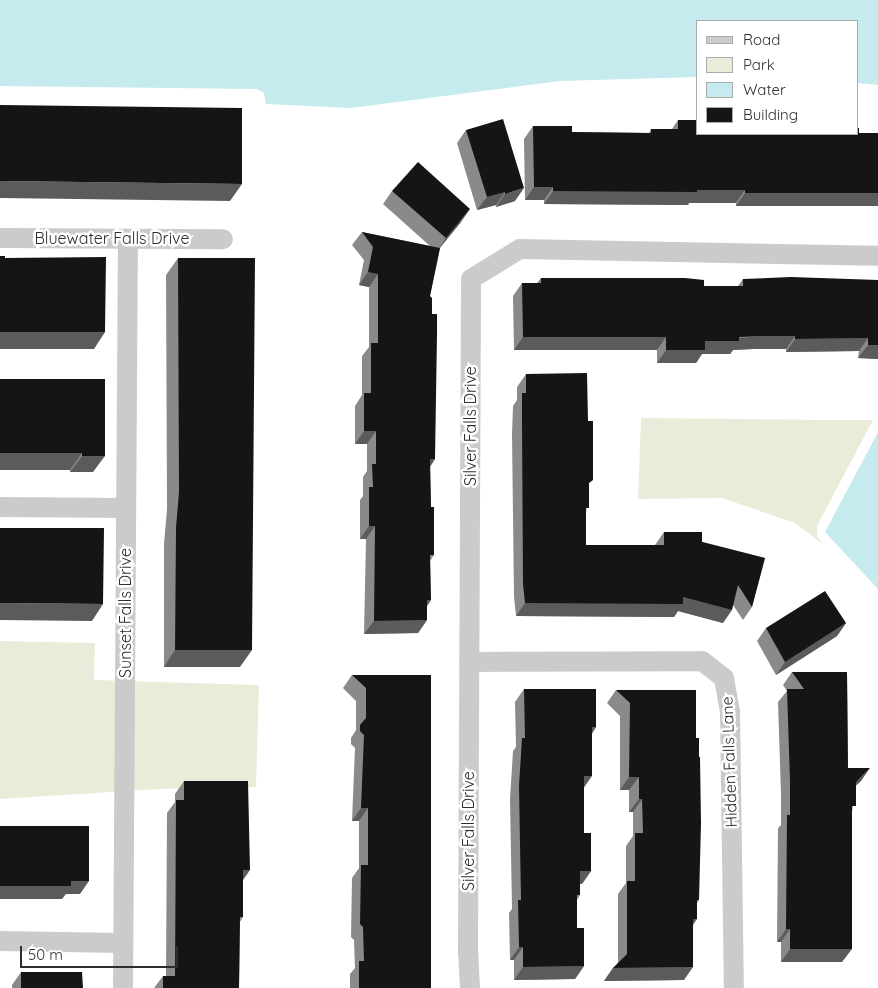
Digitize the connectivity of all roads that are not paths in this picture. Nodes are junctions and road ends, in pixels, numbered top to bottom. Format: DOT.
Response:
graph roads {
  1 [pos="0,238"];
  2 [pos="128,239"];
  3 [pos="223,239"];
  4 [pos="878,256"];
  5 [pos="0,507"];
  6 [pos="126,508"];
  7 [pos="469,662"];
  8 [pos="0,941"];
  9 [pos="123,943"];
  10 [pos="123,988"];
  11 [pos="470,988"];
  12 [pos="734,988"];
  1 -- 2 [label="street, Bluewater Falls Drive"];
  2 -- 3 [label="street, Bluewater Falls Drive"];
  2 -- 6 [label="street, Sunset Falls Drive"];
  4 -- 7 [label="street, Silver Falls Drive"];
  5 -- 6 [label="street"];
  6 -- 9 [label="street, Sunset Falls Drive"];
  7 -- 11 [label="street, Silver Falls Drive"];
  7 -- 12 [label="street, Hidden Falls Lane"];
  8 -- 9 [label="street"];
  9 -- 10 [label="street, Sunset Falls Drive"];
}
